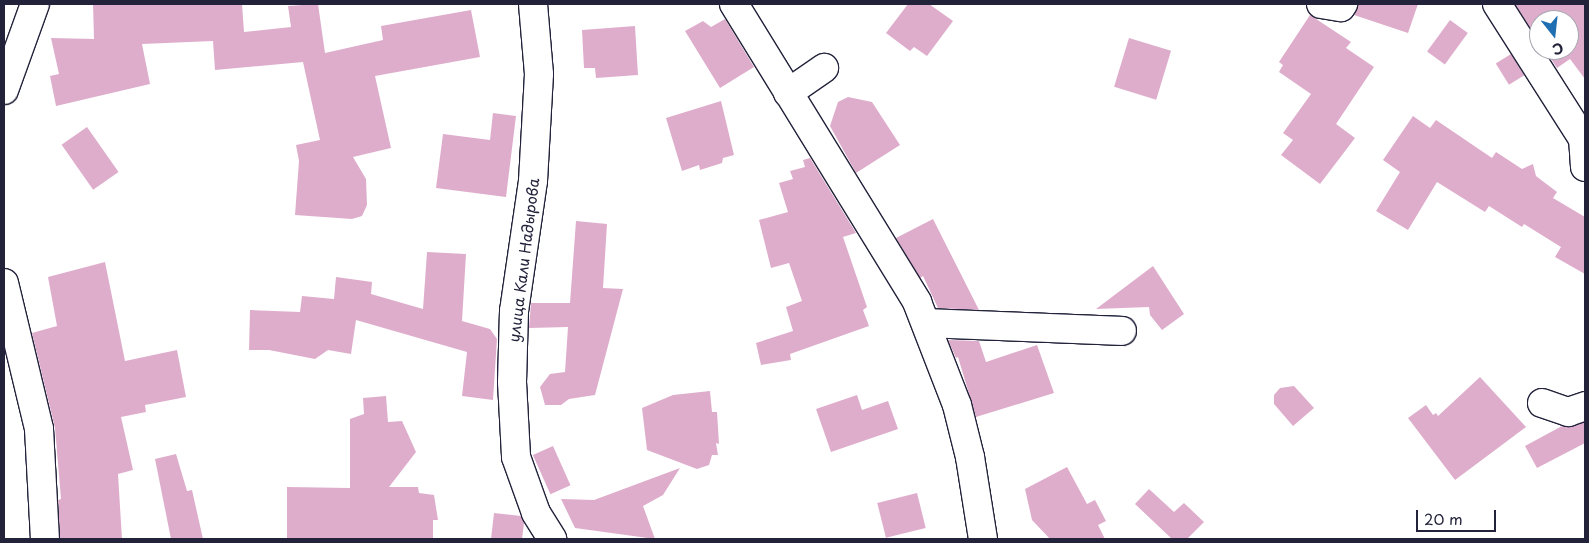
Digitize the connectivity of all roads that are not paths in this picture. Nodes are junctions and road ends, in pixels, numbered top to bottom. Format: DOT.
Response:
graph roads {
  1 [pos="35,4"];
  2 [pos="533,4"];
  3 [pos="734,4"];
  4 [pos="1321,4"];
  5 [pos="1343,4"];
  6 [pos="1497,4"];
  7 [pos="824,68"];
  8 [pos="4,90"];
  9 [pos="788,93"];
  10 [pos="1584,140"];
  11 [pos="1585,167"];
  12 [pos="4,283"];
  13 [pos="927,323"];
  14 [pos="1122,331"];
  15 [pos="1542,403"];
  16 [pos="1585,406"];
  17 [pos="45,539"];
  18 [pos="552,539"];
  19 [pos="983,539"];
  1 -- 8 [label="street"];
  2 -- 18 [label="street, улица Кали Надырова"];
  3 -- 9 [label="street"];
  4 -- 5 [label="street"];
  6 -- 10 [label="street"];
  7 -- 9 [label="street"];
  9 -- 13 [label="street"];
  10 -- 11 [label="street"];
  12 -- 17 [label="street"];
  13 -- 14 [label="street"];
  13 -- 19 [label="street"];
  15 -- 16 [label="street"];
}
